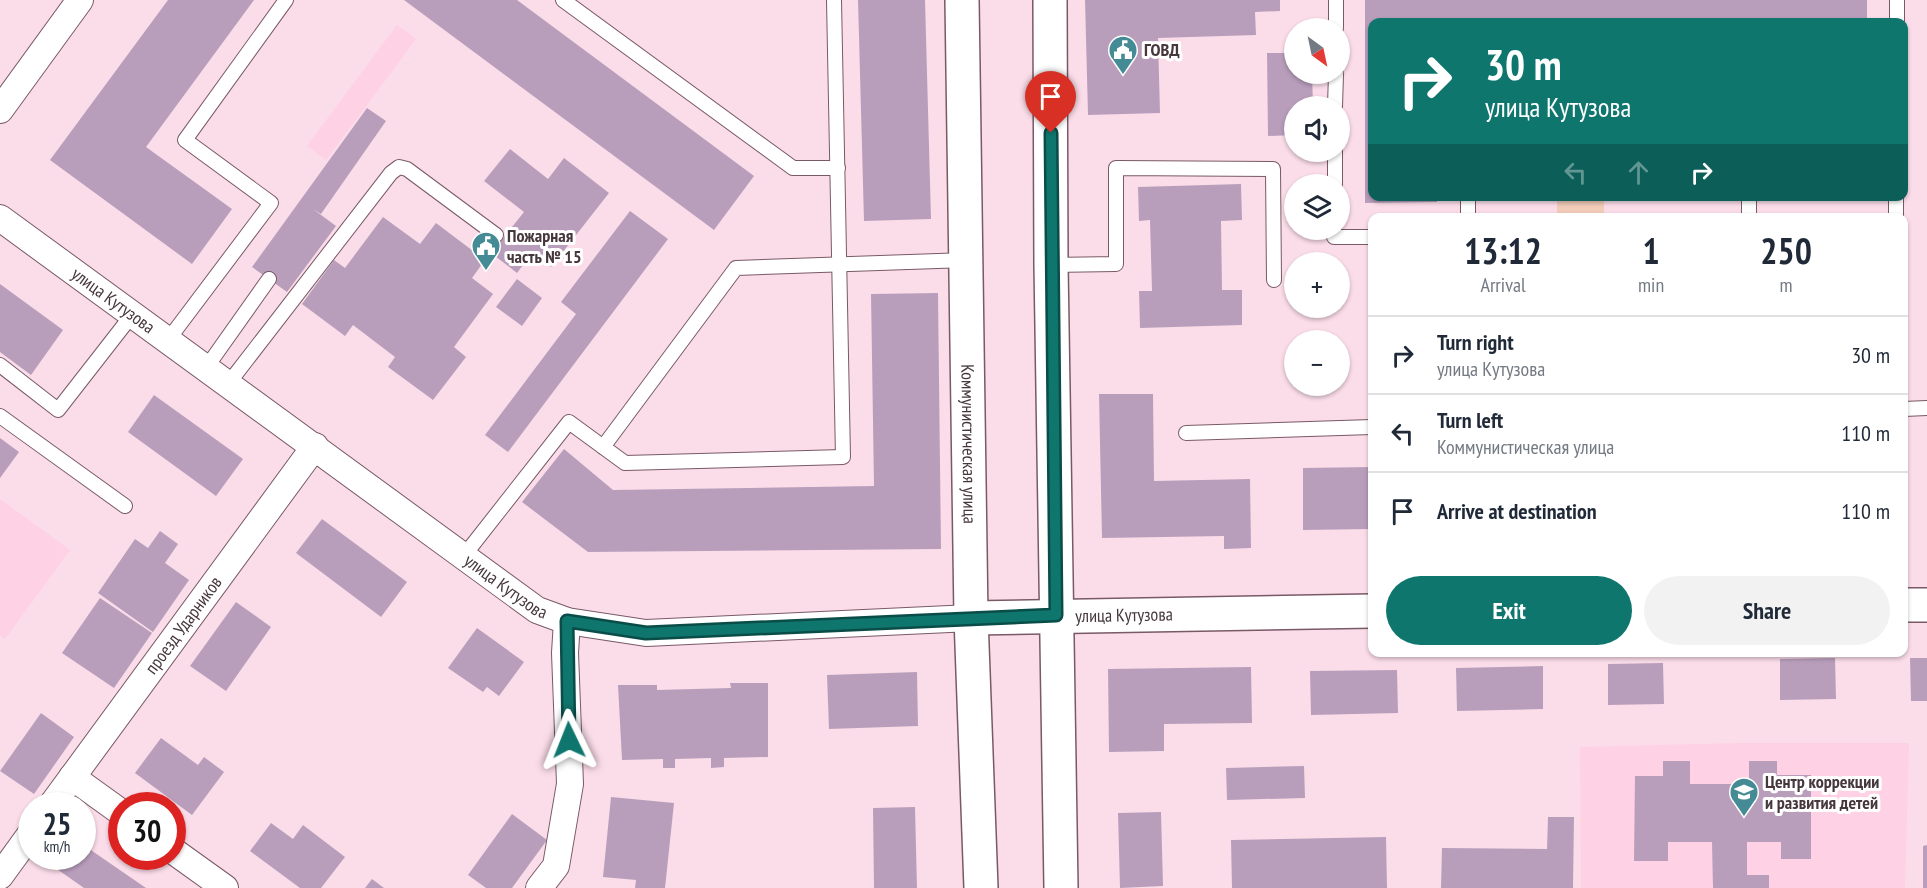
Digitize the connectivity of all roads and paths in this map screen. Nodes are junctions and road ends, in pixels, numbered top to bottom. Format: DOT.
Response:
graph roads {
  1 [pos="80,0"];
  2 [pos="286,0"];
  3 [pos="563,0"];
  4 [pos="834,0"];
  5 [pos="962,0"];
  6 [pos="1050,0"];
  7 [pos="1336,0"];
  8 [pos="1897,0"];
  9 [pos="1336,18"];
  10 [pos="1897,18"];
  11 [pos="0,110"];
  12 [pos="838,168"];
  13 [pos="0,218"];
  14 [pos="496,235"];
  15 [pos="1350,237"];
  16 [pos="1368,237"];
  17 [pos="967,260"];
  18 [pos="840,264"];
  19 [pos="1051,265"];
  20 [pos="269,279"];
  21 [pos="1274,279"];
  22 [pos="132,315"];
  23 [pos="168,340"];
  24 [pos="0,365"];
  25 [pos="206,368"];
  26 [pos="228,384"];
  27 [pos="1927,408"];
  28 [pos="1908,409"];
  29 [pos="0,416"];
  30 [pos="1368,426"];
  31 [pos="1186,433"];
  32 [pos="315,446"];
  33 [pos="603,447"];
  34 [pos="125,506"];
  35 [pos="463,557"];
  36 [pos="1908,605"];
  37 [pos="1927,605"];
  38 [pos="1368,611"];
  39 [pos="1056,615"];
  40 [pos="971,618"];
  41 [pos="567,621"];
  42 [pos="72,777"];
  43 [pos="61,792"];
  44 [pos="108,803"];
  45 [pos="18,851"];
  46 [pos="186,860"];
  47 [pos="0,876"];
  48 [pos="225,888"];
  49 [pos="539,888"];
  50 [pos="981,888"];
  51 [pos="1061,888"];
  1 -- 11 [label="street"];
  2 -- 23 [label="lane"];
  3 -- 12 [label="lane"];
  4 -- 12 [label="lane"];
  5 -- 17 [label="main road, Коммунистическая улица"];
  6 -- 19 [label="main road"];
  7 -- 9 [label="lane"];
  8 -- 10 [label="lane"];
  12 -- 18 [label="lane"];
  13 -- 22 [label="street, улица Кутузова"];
  14 -- 26 [label="lane"];
  15 -- 16 [label="lane"];
  17 -- 18 [label="lane"];
  17 -- 40 [label="main road, Коммунистическая улица"];
  18 -- 33 [label="lane"];
  18 -- 33 [label="lane"];
  19 -- 21 [label="lane"];
  19 -- 39 [label="main road"];
  20 -- 25 [label="lane"];
  22 -- 23 [label="street, улица Кутузова"];
  22 -- 24 [label="lane"];
  23 -- 25 [label="street, улица Кутузова"];
  25 -- 26 [label="street, улица Кутузова"];
  26 -- 32 [label="street, улица Кутузова"];
  27 -- 28 [label="lane"];
  29 -- 34 [label="lane"];
  30 -- 31 [label="lane"];
  32 -- 35 [label="street, улица Кутузова"];
  32 -- 42 [label="street, проезд Ударников"];
  33 -- 35 [label="lane"];
  35 -- 41 [label="street, улица Кутузова"];
  36 -- 37 [label="main road"];
  38 -- 39 [label="main road, улица Кутузова"];
  39 -- 40 [label="main road, улица Кутузова"];
  39 -- 51 [label="main road"];
  40 -- 41 [label="street, улица Кутузова"];
  40 -- 50 [label="main road, Коммунистическая улица"];
  41 -- 49 [label="street"];
  42 -- 43 [label="street, проезд Ударников"];
  42 -- 44 [label="street"];
  45 -- 47 [label="street"];
  46 -- 48 [label="street"];
}
